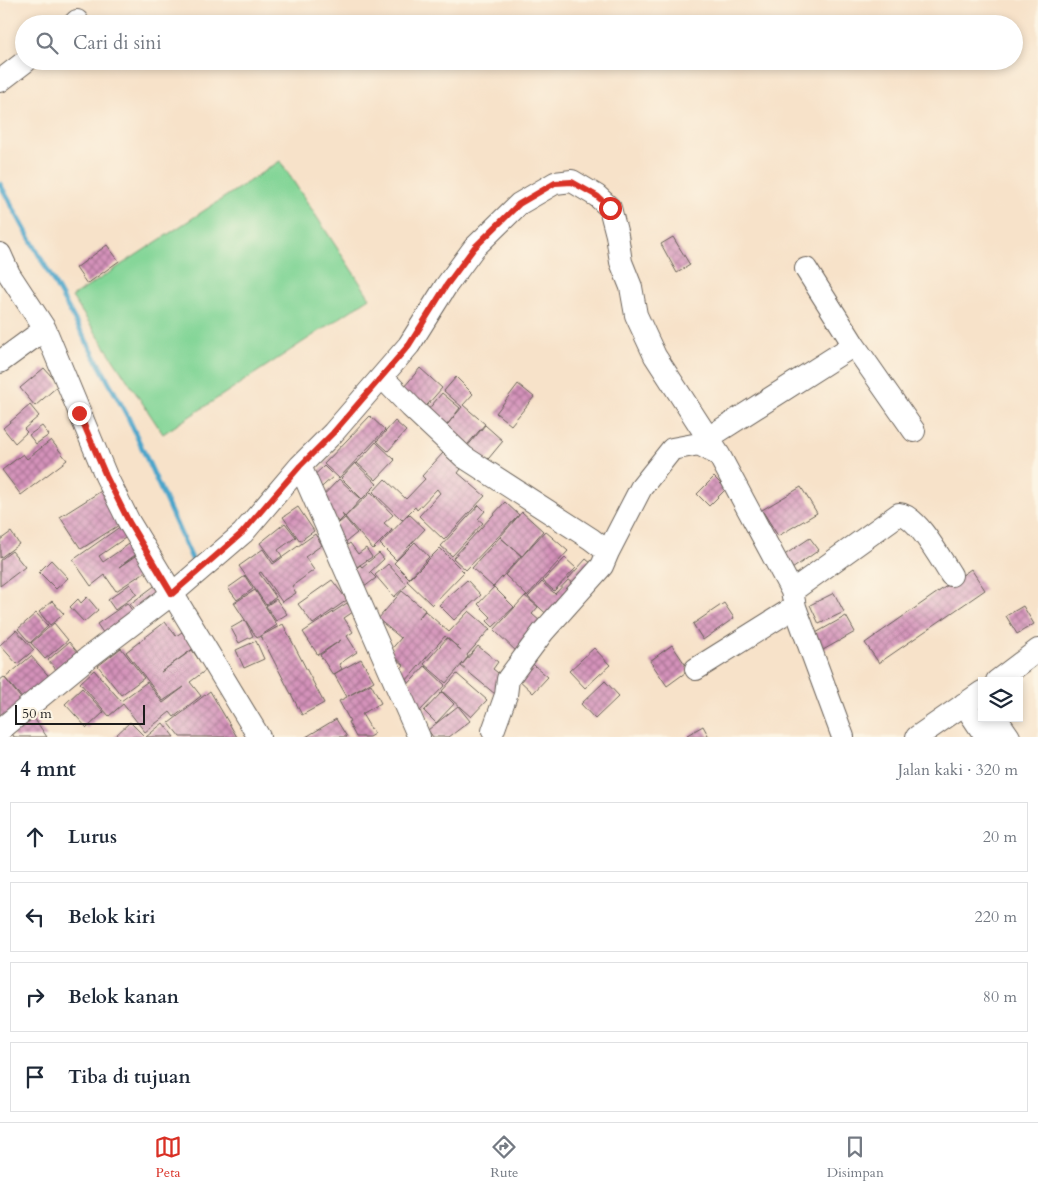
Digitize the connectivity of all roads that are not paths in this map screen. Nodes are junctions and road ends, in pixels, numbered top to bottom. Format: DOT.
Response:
graph roads {
  1 [pos="15,69"];
  2 [pos="0,81"];
  3 [pos="0,254"];
  4 [pos="806,269"];
  5 [pos="45,329"];
  6 [pos="854,345"];
  7 [pos="0,362"];
  8 [pos="382,376"];
  9 [pos="914,431"];
  10 [pos="713,447"];
  11 [pos="300,466"];
  12 [pos="608,552"];
  13 [pos="951,575"];
  14 [pos="172,594"];
  15 [pos="794,599"];
  16 [pos="1038,650"];
  17 [pos="696,669"];
  18 [pos="1002,677"];
  19 [pos="976,697"];
  20 [pos="999,722"];
  21 [pos="0,730"];
  22 [pos="496,735"];
  23 [pos="258,737"];
  24 [pos="419,737"];
  25 [pos="843,737"];
  26 [pos="917,737"];
  27 [pos="986,737"];
  28 [pos="1009,737"];
  1 -- 2 [label="street"];
  3 -- 5 [label="street"];
  4 -- 6 [label="street"];
  5 -- 7 [label="street"];
  5 -- 14 [label="street"];
  6 -- 9 [label="street"];
  6 -- 10 [label="street"];
  8 -- 10 [label="street"];
  8 -- 11 [label="street"];
  8 -- 12 [label="street"];
  10 -- 12 [label="street"];
  10 -- 15 [label="street"];
  11 -- 14 [label="street"];
  11 -- 24 [label="street"];
  12 -- 22 [label="street"];
  13 -- 15 [label="street"];
  14 -- 21 [label="street"];
  14 -- 23 [label="street"];
  15 -- 17 [label="street"];
  15 -- 25 [label="street"];
  16 -- 18 [label="street"];
  19 -- 26 [label="street"];
  19 -- 27 [label="street"];
  20 -- 28 [label="street"];
}
